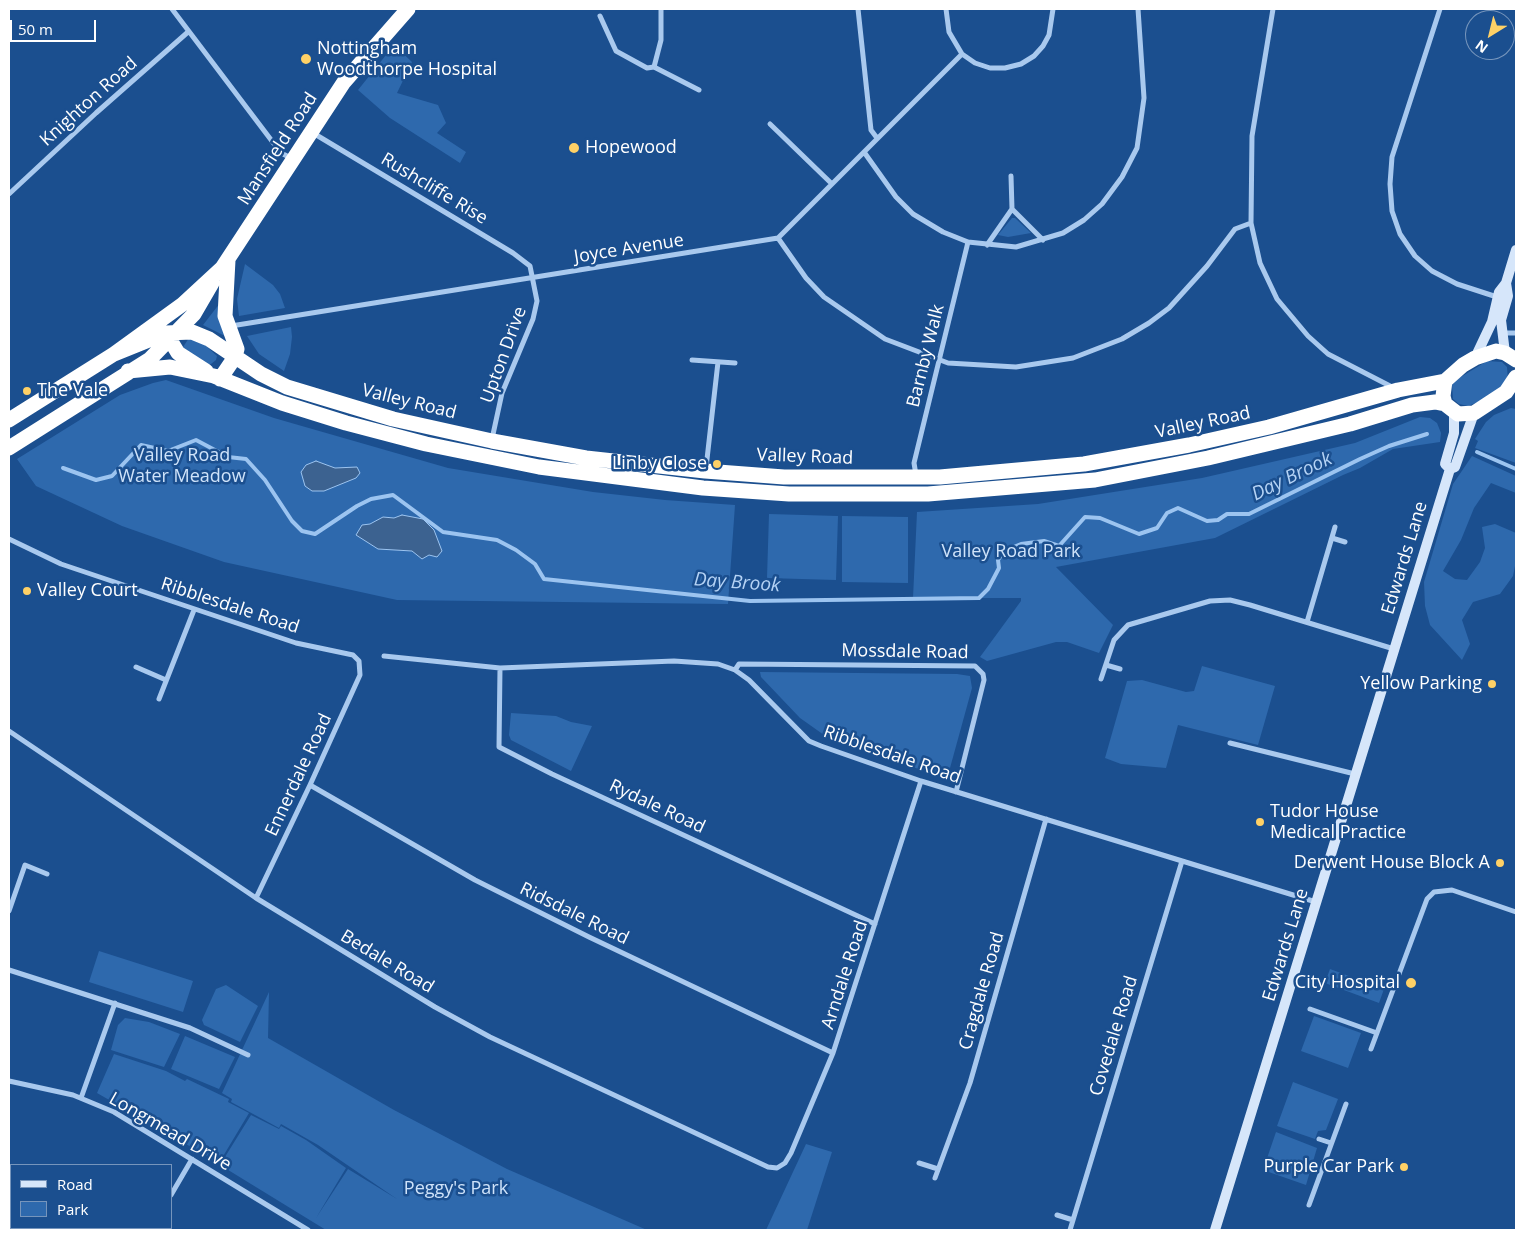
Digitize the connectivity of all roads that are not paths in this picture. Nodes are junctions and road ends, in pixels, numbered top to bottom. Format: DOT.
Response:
graph roads {
  1 [pos="172,9"];
  2 [pos="408,9"];
  3 [pos="661,9"];
  4 [pos="858,9"];
  5 [pos="946,9"];
  6 [pos="1053,9"];
  7 [pos="1138,9"];
  8 [pos="1274,9"];
  9 [pos="1440,9"];
  10 [pos="600,16"];
  11 [pos="188,32"];
  12 [pos="962,54"];
  13 [pos="654,67"];
  14 [pos="699,90"];
  15 [pos="770,124"];
  16 [pos="310,131"];
  17 [pos="877,138"];
  18 [pos="864,152"];
  19 [pos="293,159"];
  20 [pos="1012,176"];
  21 [pos="832,184"];
  22 [pos="9,194"];
  23 [pos="1012,209"];
  24 [pos="1251,223"];
  25 [pos="778,238"];
  26 [pos="1043,240"];
  27 [pos="968,242"];
  28 [pos="986,245"];
  29 [pos="1516,250"];
  30 [pos="225,264"];
  31 [pos="534,278"];
  32 [pos="1506,283"];
  33 [pos="1498,297"];
  34 [pos="168,315"];
  35 [pos="228,326"];
  36 [pos="1516,332"];
  37 [pos="1502,333"];
  38 [pos="171,335"];
  39 [pos="114,354"];
  40 [pos="235,357"];
  41 [pos="1511,357"];
  42 [pos="1475,358"];
  43 [pos="692,360"];
  44 [pos="939,360"];
  45 [pos="718,362"];
  46 [pos="735,363"];
  47 [pos="128,371"];
  48 [pos="217,377"];
  49 [pos="1516,378"];
  50 [pos="1445,381"];
  51 [pos="1398,390"];
  52 [pos="1511,393"];
  53 [pos="1449,408"];
  54 [pos="1474,413"];
  55 [pos="9,420"];
  56 [pos="492,441"];
  57 [pos="9,448"];
  58 [pos="488,457"];
  59 [pos="1450,469"];
  60 [pos="705,472"];
  61 [pos="916,478"];
  62 [pos="703,488"];
  63 [pos="1335,528"];
  64 [pos="1332,538"];
  65 [pos="9,539"];
  66 [pos="1345,542"];
  67 [pos="194,610"];
  68 [pos="1307,622"];
  69 [pos="1394,649"];
  70 [pos="384,656"];
  71 [pos="359,661"];
  72 [pos="1106,665"];
  73 [pos="136,668"];
  74 [pos="500,668"];
  75 [pos="735,670"];
  76 [pos="1120,670"];
  77 [pos="1101,679"];
  78 [pos="166,680"];
  79 [pos="159,699"];
  80 [pos="9,730"];
  81 [pos="1230,743"];
  82 [pos="1356,774"];
  83 [pos="921,781"];
  84 [pos="310,786"];
  85 [pos="956,792"];
  86 [pos="1046,819"];
  87 [pos="1182,861"];
  88 [pos="47,874"];
  89 [pos="11,898"];
  90 [pos="256,898"];
  91 [pos="1317,902"];
  92 [pos="9,911"];
  93 [pos="1516,912"];
  94 [pos="876,924"];
  95 [pos="9,970"];
  96 [pos="115,1003"];
  97 [pos="1310,1008"];
  98 [pos="1377,1033"];
  99 [pos="1371,1049"];
  100 [pos="833,1053"];
  101 [pos="248,1055"];
  102 [pos="9,1081"];
  103 [pos="81,1098"];
  104 [pos="1346,1104"];
  105 [pos="1320,1139"];
  106 [pos="1331,1143"];
  107 [pos="192,1159"];
  108 [pos="919,1162"];
  109 [pos="777,1168"];
  110 [pos="938,1169"];
  111 [pos="935,1178"];
  112 [pos="172,1193"];
  113 [pos="1309,1205"];
  114 [pos="1057,1215"];
  115 [pos="1073,1220"];
  116 [pos="308,1230"];
  117 [pos="1070,1230"];
  118 [pos="1215,1230"];
  1 -- 11 [label="street"];
  2 -- 16 [label="highway, Mansfield Road"];
  3 -- 13 [label="street"];
  4 -- 17 [label="street"];
  5 -- 12 [label="street"];
  6 -- 12 [label="street"];
  7 -- 26 [label="street"];
  8 -- 24 [label="street"];
  9 -- 33 [label="street"];
  10 -- 13 [label="street"];
  11 -- 19 [label="street"];
  11 -- 22 [label="street, Knighton Road"];
  12 -- 17 [label="street"];
  13 -- 14 [label="street"];
  15 -- 21 [label="street"];
  16 -- 19 [label="highway, Mansfield Road"];
  16 -- 31 [label="street, Rushcliffe Rise"];
  17 -- 18 [label="street"];
  18 -- 21 [label="street"];
  18 -- 27 [label="street"];
  19 -- 30 [label="highway, Mansfield Road"];
  20 -- 23 [label="street"];
  21 -- 25 [label="street"];
  23 -- 26 [label="street"];
  23 -- 28 [label="street"];
  24 -- 44 [label="street"];
  24 -- 51 [label="street"];
  25 -- 31 [label="street, Joyce Avenue"];
  25 -- 44 [label="street"];
  26 -- 28 [label="street"];
  27 -- 28 [label="street"];
  27 -- 44 [label="street, Barnby Walk"];
  29 -- 32 [label="street"];
  30 -- 34 [label="highway, Mansfield Road"];
  30 -- 35 [label="highway"];
  30 -- 38 [label="highway, Mansfield Road"];
  31 -- 35 [label="street, Joyce Avenue"];
  31 -- 56 [label="street, Upton Drive"];
  32 -- 33 [label="street"];
  32 -- 37 [label="street"];
  33 -- 42 [label="street"];
  34 -- 38 [label="highway"];
  34 -- 39 [label="highway, Mansfield Road"];
  35 -- 40 [label="highway"];
  36 -- 37 [label="street"];
  37 -- 41 [label="street"];
  38 -- 39 [label="highway, Mansfield Road"];
  38 -- 40 [label="highway, Valley Road"];
  38 -- 47 [label="highway, Mansfield Road"];
  38 -- 48 [label="highway, Valley Road"];
  39 -- 55 [label="highway, Mansfield Road"];
  40 -- 48 [label="highway"];
  40 -- 56 [label="highway, Valley Road"];
  41 -- 42 [label="highway"];
  42 -- 50 [label="highway"];
  43 -- 45 [label="street"];
  44 -- 61 [label="street, Barnby Walk"];
  45 -- 46 [label="street"];
  45 -- 60 [label="street"];
  47 -- 48 [label="highway, Valley Road"];
  47 -- 57 [label="highway, Mansfield Road"];
  48 -- 58 [label="highway, Valley Road"];
  49 -- 52 [label="highway"];
  50 -- 51 [label="highway, Valley Road"];
  50 -- 53 [label="highway"];
  51 -- 61 [label="highway, Valley Road"];
  52 -- 54 [label="highway"];
  53 -- 54 [label="highway, Valley Road"];
  53 -- 59 [label="street, Edwards Lane"];
  53 -- 62 [label="highway, Valley Road"];
  54 -- 59 [label="street, Edwards Lane"];
  56 -- 58 [label="highway"];
  56 -- 60 [label="highway, Valley Road"];
  58 -- 62 [label="highway, Valley Road"];
  59 -- 69 [label="street, Edwards Lane"];
  60 -- 61 [label="highway, Valley Road"];
  60 -- 62 [label="highway"];
  63 -- 64 [label="street"];
  64 -- 66 [label="street"];
  64 -- 68 [label="street"];
  65 -- 67 [label="street, Ribblesdale Road"];
  67 -- 71 [label="street, Ribblesdale Road"];
  67 -- 78 [label="street"];
  68 -- 69 [label="street"];
  68 -- 72 [label="street"];
  69 -- 82 [label="street, Edwards Lane"];
  70 -- 74 [label="street, Ribblesdale Road"];
  71 -- 84 [label="street, Ennerdale Road"];
  72 -- 76 [label="street"];
  72 -- 77 [label="street"];
  73 -- 78 [label="street"];
  74 -- 75 [label="street, Ribblesdale Road"];
  74 -- 94 [label="street, Rydale Road"];
  75 -- 83 [label="street, Ribblesdale Road"];
  75 -- 85 [label="street, Mossdale Road"];
  78 -- 79 [label="street"];
  80 -- 90 [label="street, Bedale Road"];
  81 -- 82 [label="street"];
  82 -- 91 [label="street, Edwards Lane"];
  83 -- 85 [label="street, Ribblesdale Road"];
  83 -- 94 [label="street, Arndale Road"];
  84 -- 90 [label="street, Ennerdale Road"];
  84 -- 100 [label="street, Ridsdale Road"];
  85 -- 86 [label="street, Ribblesdale Road"];
  86 -- 87 [label="street, Ribblesdale Road"];
  86 -- 110 [label="street, Cragdale Road"];
  87 -- 91 [label="street, Ribblesdale Road"];
  87 -- 115 [label="street, Covedale Road"];
  88 -- 89 [label="street"];
  89 -- 92 [label="street"];
  90 -- 109 [label="street, Bedale Road"];
  91 -- 118 [label="street, Edwards Lane"];
  93 -- 98 [label="street"];
  94 -- 100 [label="street, Arndale Road"];
  95 -- 96 [label="street"];
  96 -- 101 [label="street"];
  96 -- 103 [label="street"];
  97 -- 98 [label="street"];
  98 -- 99 [label="street"];
  100 -- 109 [label="street, Arndale Road"];
  102 -- 103 [label="street, Longmead Drive"];
  103 -- 107 [label="street, Longmead Drive"];
  104 -- 106 [label="street"];
  105 -- 106 [label="street"];
  106 -- 113 [label="street"];
  107 -- 112 [label="street"];
  107 -- 116 [label="street, Longmead Drive"];
  108 -- 110 [label="street"];
  110 -- 111 [label="street, Cragdale Road"];
  114 -- 115 [label="street"];
  115 -- 117 [label="street, Covedale Road"];
}
